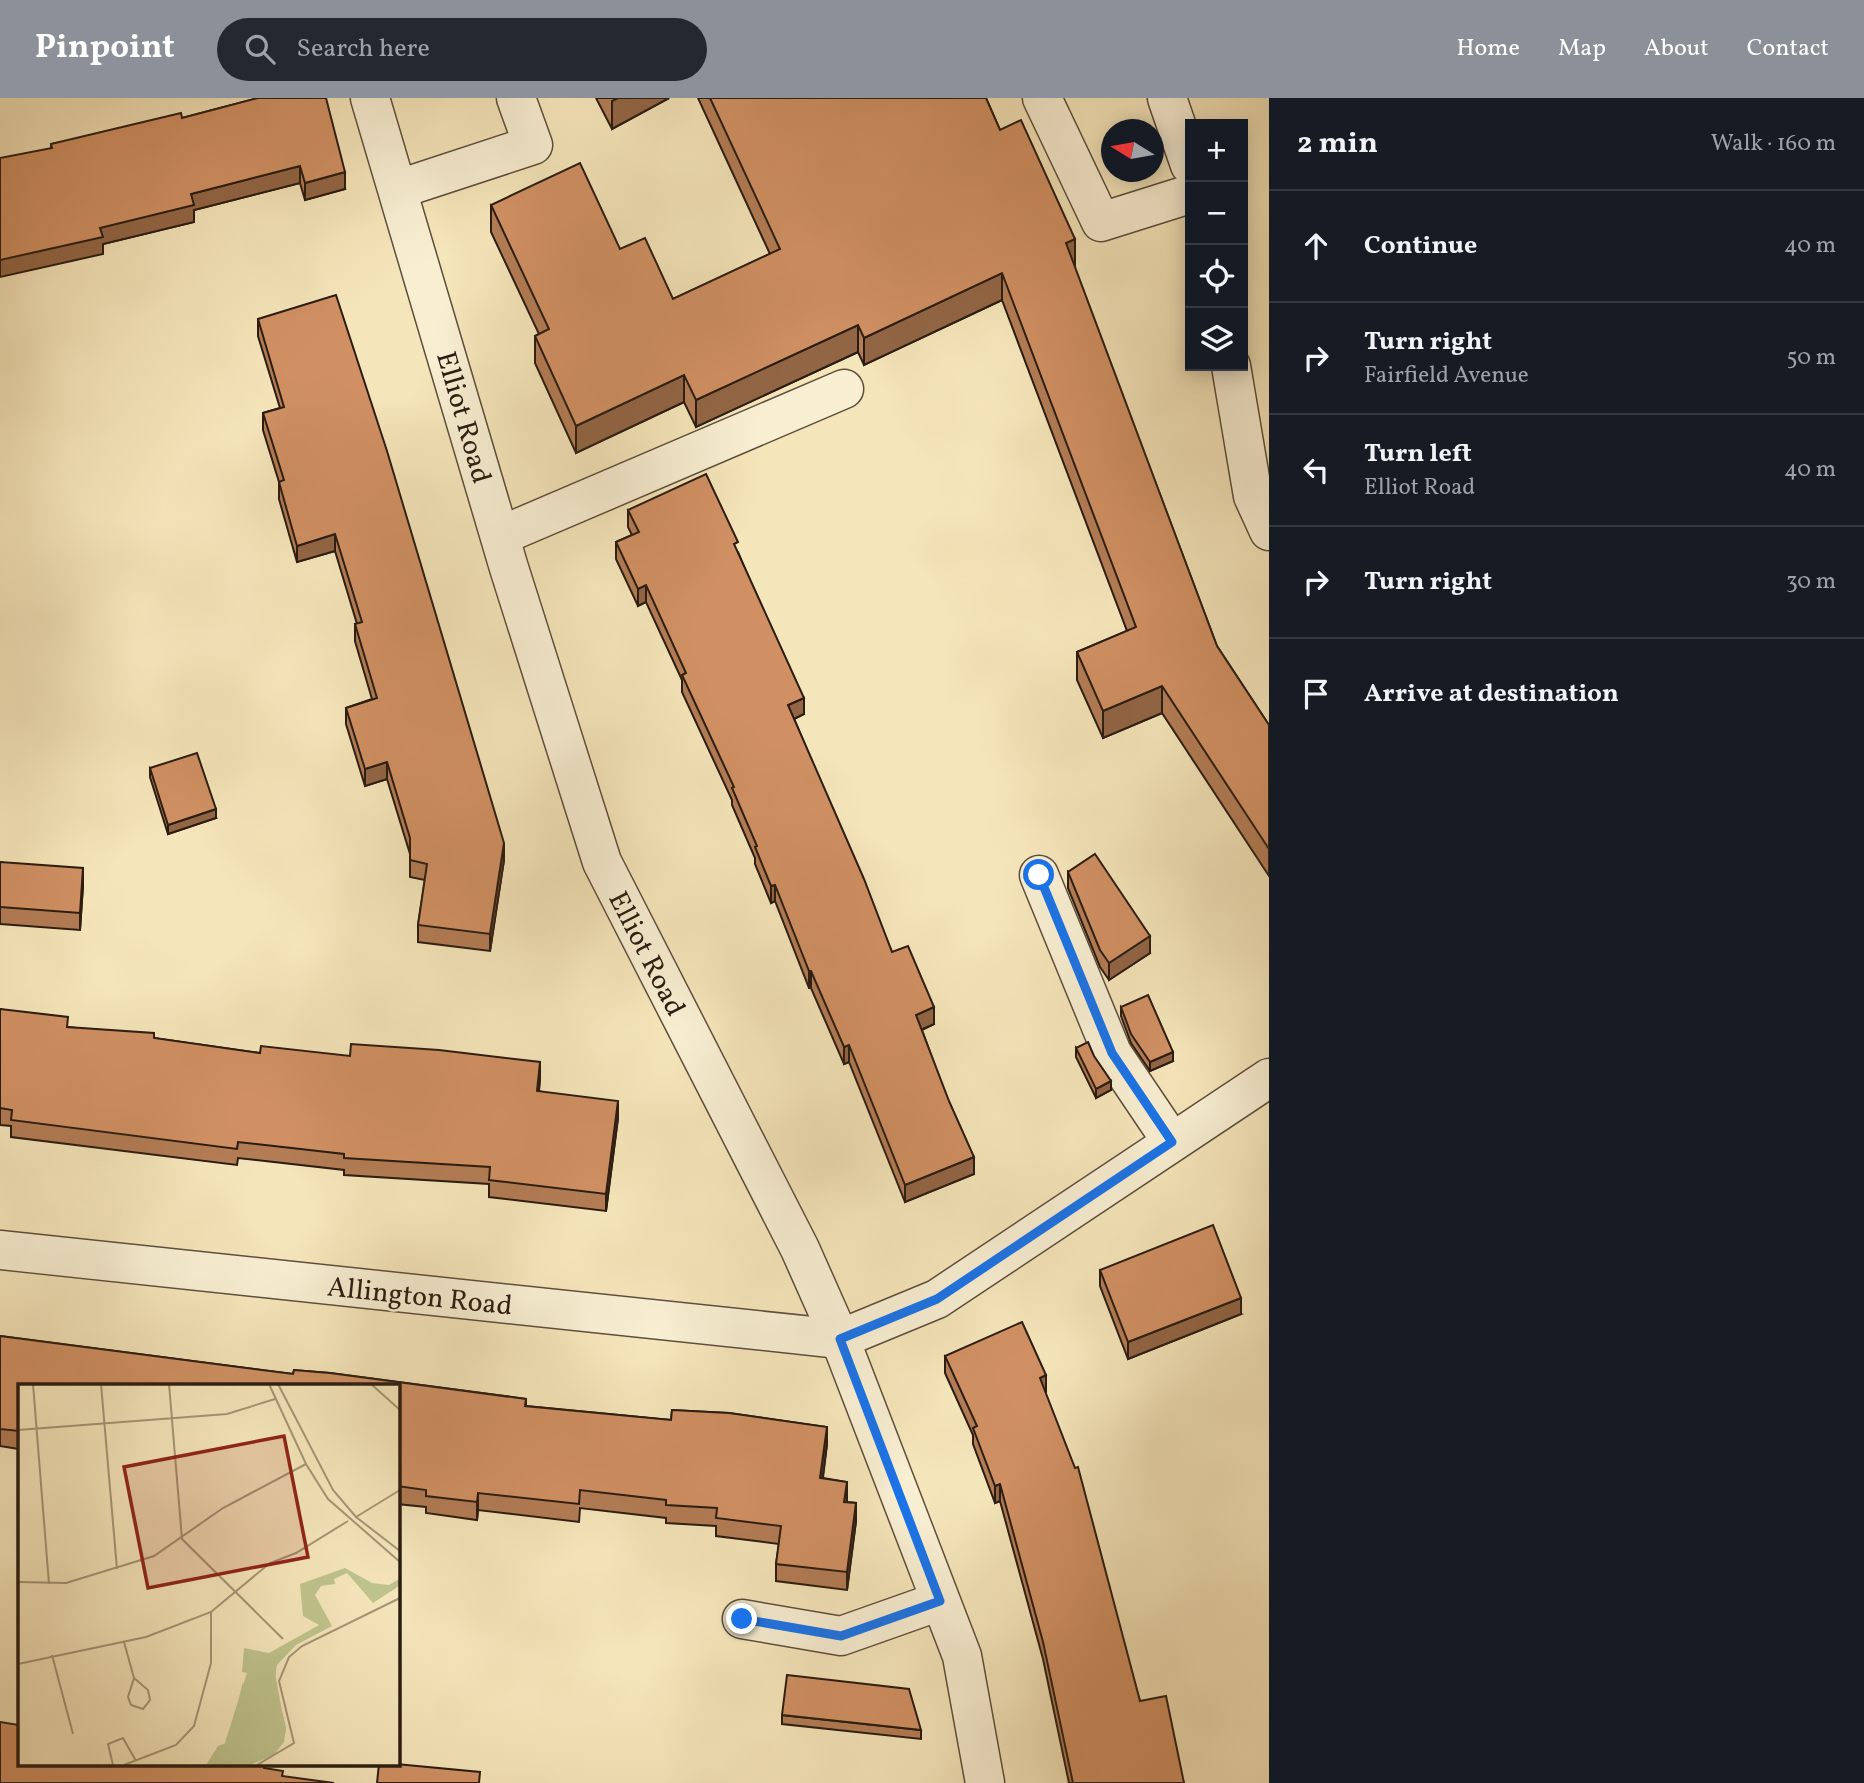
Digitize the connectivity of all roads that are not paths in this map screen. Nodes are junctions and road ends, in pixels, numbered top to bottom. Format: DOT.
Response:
graph roads {
  1 [pos="370,98"];
  2 [pos="516,98"];
  3 [pos="1042,98"];
  4 [pos="1167,98"];
  5 [pos="1185,150"];
  6 [pos="399,189"];
  7 [pos="1185,196"];
  8 [pos="1232,371"];
  9 [pos="844,389"];
  10 [pos="1269,531"];
  11 [pos="500,536"];
  12 [pos="1039,875"];
  13 [pos="1269,1078"];
  14 [pos="1172,1142"];
  15 [pos="0,1250"];
  16 [pos="840,1339"];
  17 [pos="940,1601"];
  18 [pos="742,1619"];
  19 [pos="985,1783"];
  1 -- 6 [label="street, Elliot Road"];
  2 -- 6 [label="street"];
  3 -- 7 [label="street"];
  4 -- 5 [label="street"];
  6 -- 11 [label="street, Elliot Road"];
  8 -- 10 [label="street"];
  9 -- 11 [label="street"];
  11 -- 16 [label="street, Elliot Road"];
  12 -- 14 [label="street"];
  13 -- 14 [label="street"];
  14 -- 16 [label="street"];
  15 -- 16 [label="street, Allington Road"];
  16 -- 17 [label="street, Elliot Road"];
  17 -- 18 [label="street"];
  17 -- 19 [label="street, Elliot Road"];
}
